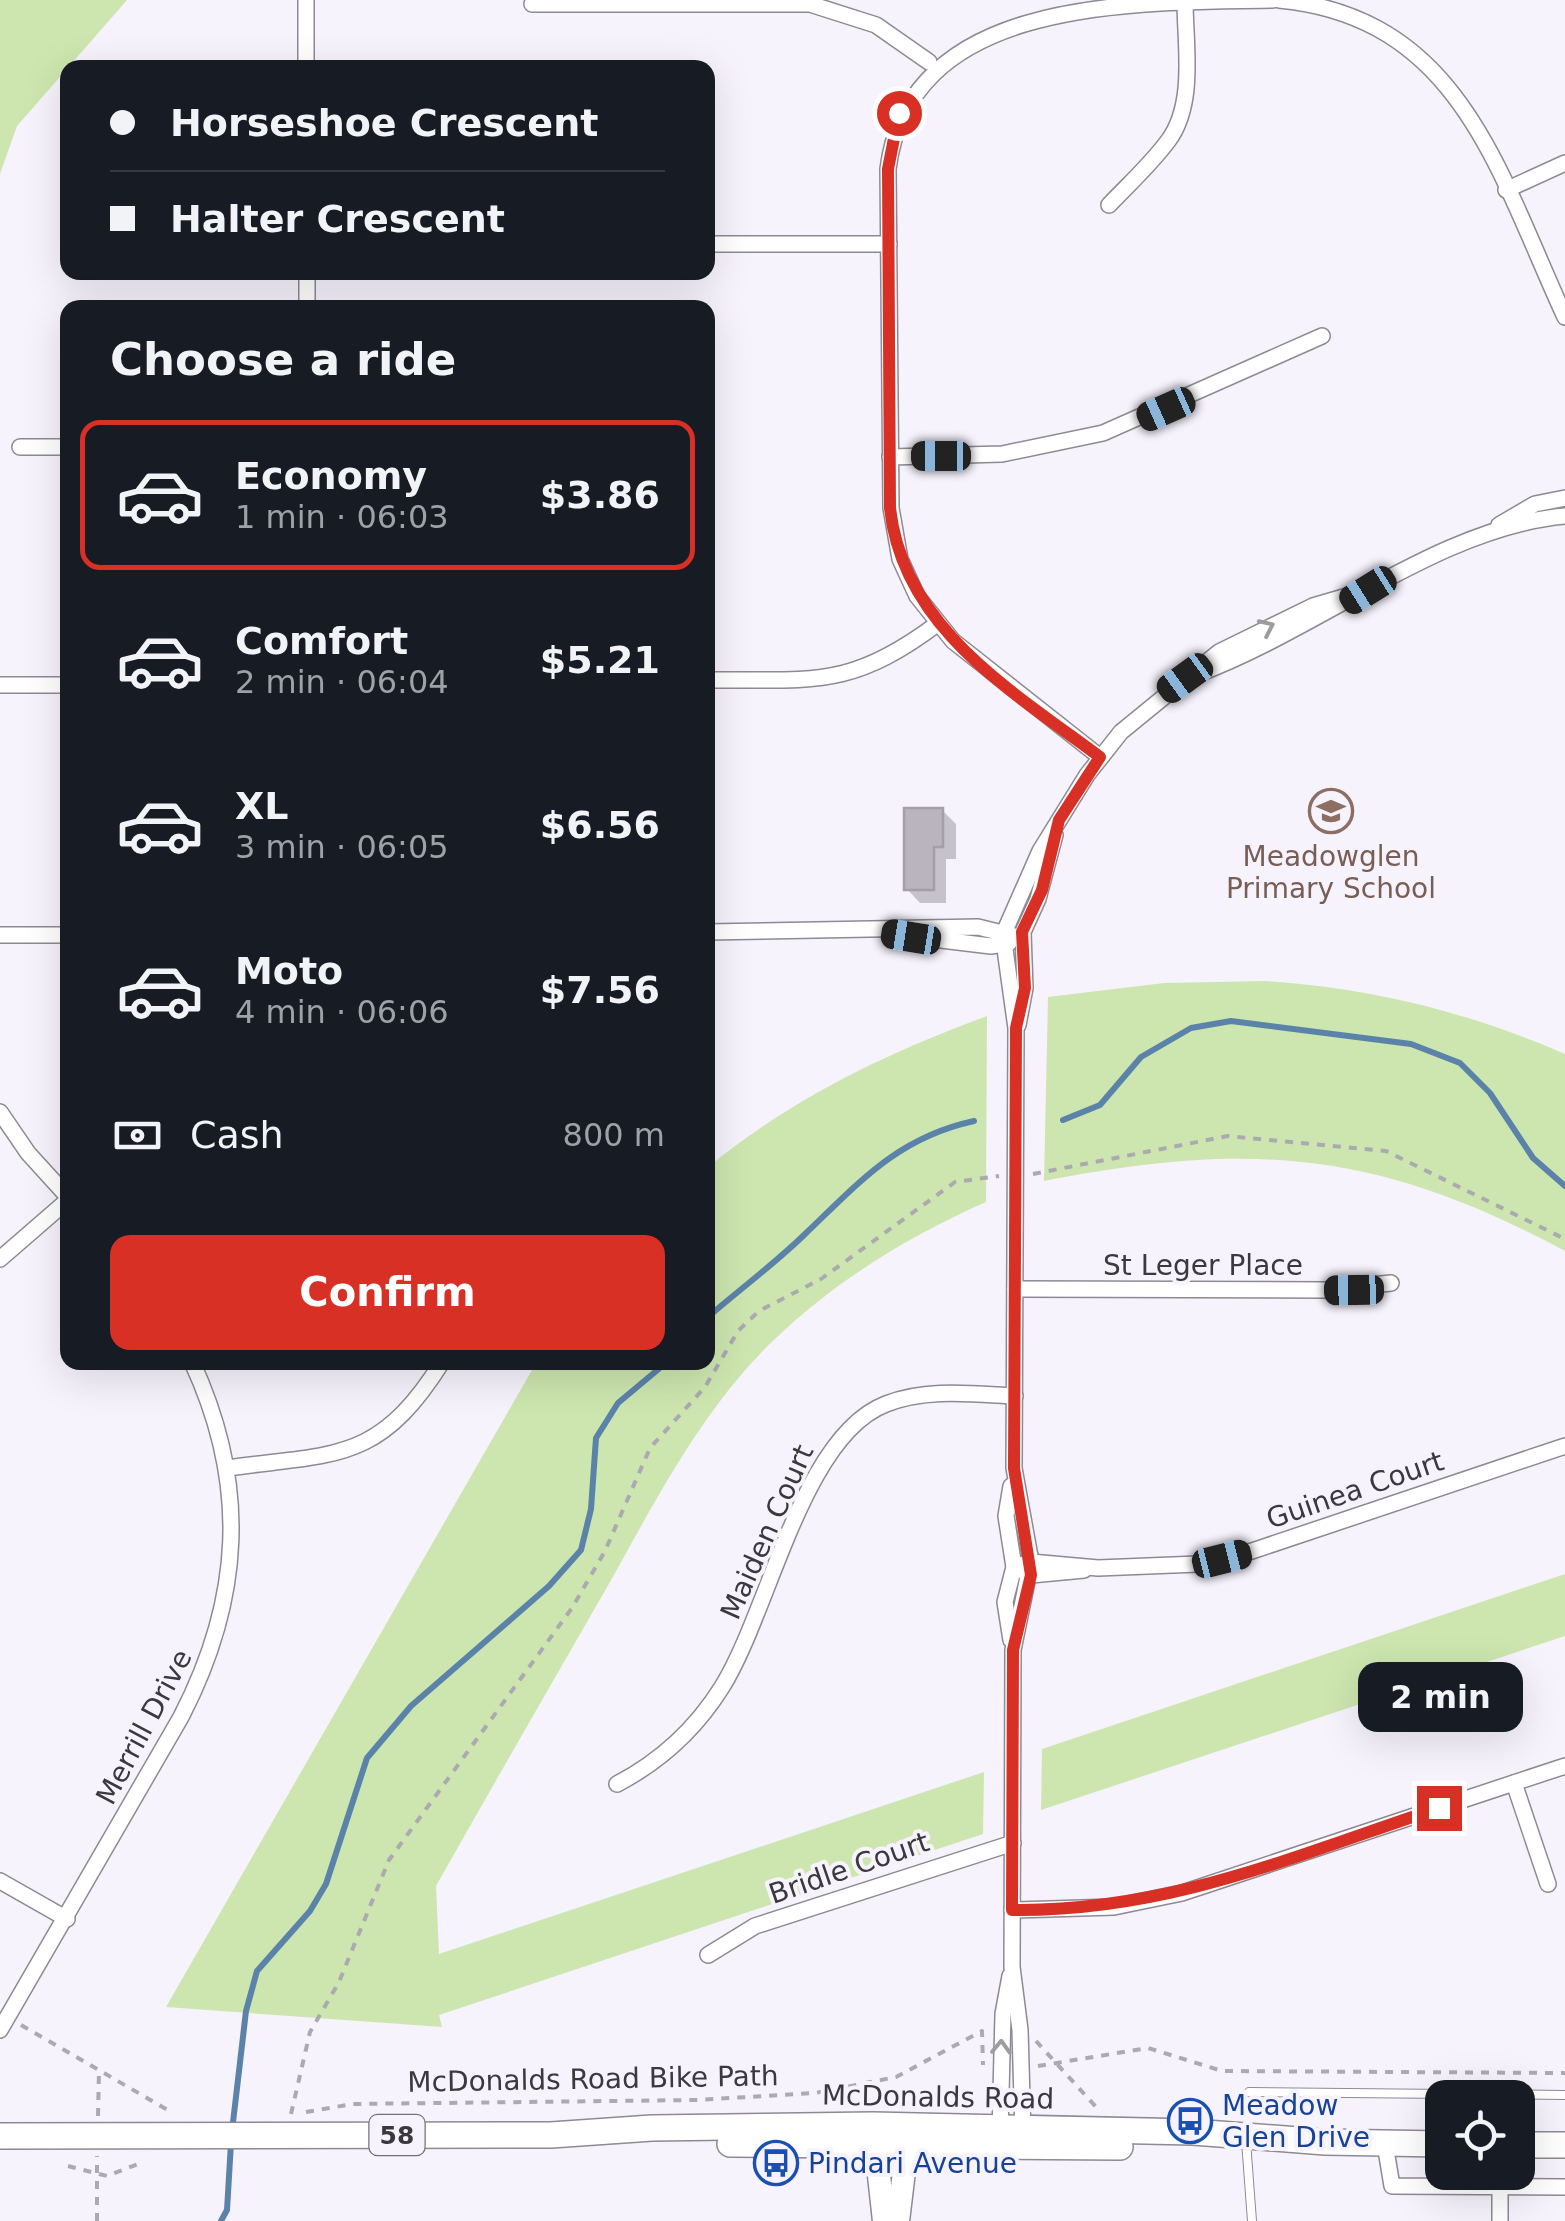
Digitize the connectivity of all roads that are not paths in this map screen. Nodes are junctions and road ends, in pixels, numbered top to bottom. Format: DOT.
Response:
graph roads {
  1 [pos="306,0"];
  2 [pos="1276,0"];
  3 [pos="1185,1"];
  4 [pos="532,4"];
  5 [pos="1027,5"];
  6 [pos="954,36"];
  7 [pos="306,60"];
  8 [pos="930,62"];
  9 [pos="1565,164"];
  10 [pos="1506,190"];
  11 [pos="1109,206"];
  12 [pos="715,244"];
  13 [pos="889,244"];
  14 [pos="1565,317"];
  15 [pos="1322,336"];
  16 [pos="20,447"];
  17 [pos="60,447"];
  18 [pos="890,456"];
  19 [pos="1565,498"];
  20 [pos="1565,516"];
  21 [pos="1483,536"];
  22 [pos="937,624"];
  23 [pos="715,680"];
  24 [pos="60,685"];
  25 [pos="0,686"];
  26 [pos="1100,757"];
  27 [pos="1059,820"];
  28 [pos="715,932"];
  29 [pos="60,935"];
  30 [pos="0,936"];
  31 [pos="1003,938"];
  32 [pos="1022,938"];
  33 [pos="1016,1028"];
  34 [pos="0,1112"];
  35 [pos="60,1190"];
  36 [pos="60,1206"];
  37 [pos="0,1259"];
  38 [pos="1390,1283"];
  39 [pos="1015,1289"];
  40 [pos="196,1370"];
  41 [pos="436,1370"];
  42 [pos="1014,1396"];
  43 [pos="1565,1446"];
  44 [pos="226,1468"];
  45 [pos="1014,1468"];
  46 [pos="1014,1568"];
  47 [pos="1031,1568"];
  48 [pos="1013,1650"];
  49 [pos="1565,1766"];
  50 [pos="1514,1783"];
  51 [pos="617,1784"];
  52 [pos="1013,1843"];
  53 [pos="0,1880"];
  54 [pos="1548,1884"];
  55 [pos="1012,1910"];
  56 [pos="67,1919"];
  57 [pos="708,1955"];
  58 [pos="1012,1967"];
  59 [pos="4,2024"];
  60 [pos="1248,2092"];
  61 [pos="1565,2095"];
  62 [pos="0,2136"];
  63 [pos="874,2136"];
  64 [pos="909,2136"];
  65 [pos="1011,2137"];
  66 [pos="1246,2142"];
  67 [pos="1385,2144"];
  68 [pos="1425,2144"];
  69 [pos="1535,2145"];
  70 [pos="1565,2145"];
  71 [pos="1425,2186"];
  72 [pos="1535,2187"];
  73 [pos="1565,2187"];
  74 [pos="1500,2190"];
  75 [pos="884,2221"];
  76 [pos="898,2221"];
  77 [pos="1252,2221"];
  78 [pos="1500,2221"];
  1 -- 7 [label="street"];
  2 -- 3 [label="street"];
  2 -- 10 [label="street"];
  3 -- 5 [label="street"];
  3 -- 11 [label="street"];
  4 -- 8 [label="street"];
  6 -- 8 [label="street"];
  8 -- 13 [label="street"];
  9 -- 10 [label="street"];
  10 -- 14 [label="street"];
  12 -- 13 [label="street"];
  13 -- 18 [label="street"];
  15 -- 18 [label="street"];
  16 -- 17 [label="street"];
  18 -- 22 [label="street"];
  19 -- 21 [label="street"];
  20 -- 21 [label="street"];
  21 -- 26 [label="street"];
  22 -- 23 [label="street"];
  22 -- 26 [label="street"];
  24 -- 25 [label="street"];
  26 -- 27 [label="street"];
  27 -- 31 [label="street"];
  27 -- 32 [label="street"];
  28 -- 31 [label="street"];
  29 -- 30 [label="street"];
  31 -- 32 [label="street"];
  31 -- 33 [label="street"];
  32 -- 33 [label="street"];
  33 -- 39 [label="street"];
  34 -- 35 [label="street"];
  36 -- 37 [label="street"];
  38 -- 39 [label="street, St Leger Place"];
  39 -- 42 [label="street"];
  40 -- 44 [label="street, Merrill Drive"];
  41 -- 44 [label="street"];
  42 -- 45 [label="street"];
  42 -- 51 [label="street, Maiden Court"];
  43 -- 47 [label="street, Guinea Court"];
  44 -- 56 [label="street, Merrill Drive"];
  45 -- 46 [label="street"];
  45 -- 47 [label="street"];
  46 -- 47 [label="street, Guinea Court"];
  46 -- 48 [label="street"];
  47 -- 48 [label="street"];
  48 -- 52 [label="street"];
  49 -- 50 [label="street"];
  50 -- 54 [label="street"];
  50 -- 55 [label="street"];
  52 -- 55 [label="street"];
  52 -- 57 [label="street, Bridle Court"];
  53 -- 56 [label="street"];
  55 -- 58 [label="street"];
  56 -- 59 [label="street, Merrill Drive"];
  58 -- 65 [label="street"];
  65 -- 58 [label="street, one-way"];
  60 -- 61 [label="lane"];
  62 -- 63 [label="main road, McDonalds Road / 58"];
  63 -- 64 [label="main road, McDonalds Road / 58"];
  63 -- 75 [label="street"];
  64 -- 65 [label="main road, McDonalds Road / 58"];
  64 -- 76 [label="street"];
  65 -- 66 [label="main road, McDonalds Road / 58"];
  65 -- 66 [label="main road, McDonalds Road / 58"];
  66 -- 67 [label="main road, McDonalds Road / 58"];
  66 -- 77 [label="lane"];
  67 -- 68 [label="main road, McDonalds Road / 58"];
  67 -- 71 [label="street"];
  69 -- 70 [label="main road"];
  72 -- 73 [label="street"];
  74 -- 78 [label="street"];
}
